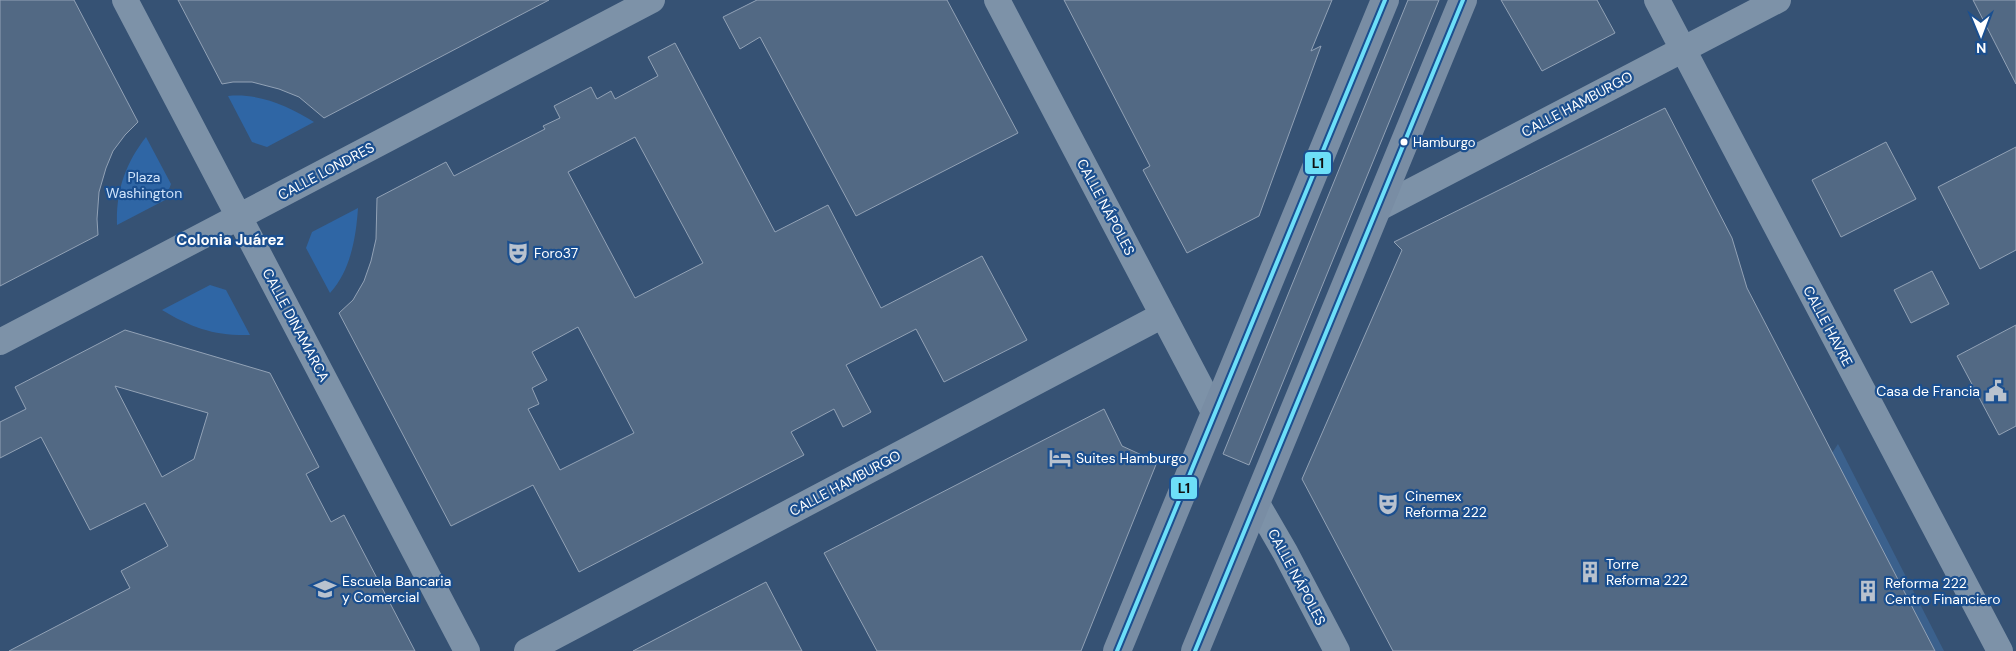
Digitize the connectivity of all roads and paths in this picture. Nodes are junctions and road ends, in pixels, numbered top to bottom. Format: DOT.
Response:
graph roads {
  1 [pos="125,0"];
  2 [pos="652,0"];
  3 [pos="997,0"];
  4 [pos="1385,0"];
  5 [pos="1463,0"];
  6 [pos="1657,0"];
  7 [pos="1778,0"];
  8 [pos="1683,49"];
  9 [pos="1377,209"];
  10 [pos="239,216"];
  11 [pos="1163,315"];
  12 [pos="0,342"];
  13 [pos="1215,414"];
  14 [pos="1256,502"];
  15 [pos="467,651"];
  16 [pos="527,651"];
  17 [pos="1117,651"];
  18 [pos="1195,651"];
  19 [pos="1337,651"];
  20 [pos="2000,651"];
  1 -- 10 [label="street, CALLE DINAMARCA"];
  2 -- 10 [label="street, CALLE LONDRES"];
  3 -- 11 [label="street, CALLE NÁPOLES"];
  4 -- 13 [label="main road"];
  5 -- 9 [label="main road"];
  6 -- 8 [label="street, CALLE HAVRE"];
  7 -- 8 [label="street, CALLE HAMBURGO"];
  8 -- 9 [label="street, CALLE HAMBURGO"];
  8 -- 20 [label="street, CALLE HAVRE"];
  9 -- 14 [label="main road"];
  10 -- 12 [label="street, CALLE LONDRES"];
  10 -- 15 [label="street, CALLE DINAMARCA"];
  11 -- 13 [label="street, CALLE NÁPOLES"];
  11 -- 16 [label="street, CALLE HAMBURGO"];
  13 -- 17 [label="main road"];
  14 -- 18 [label="main road"];
  14 -- 19 [label="street, CALLE NÁPOLES"];
}
